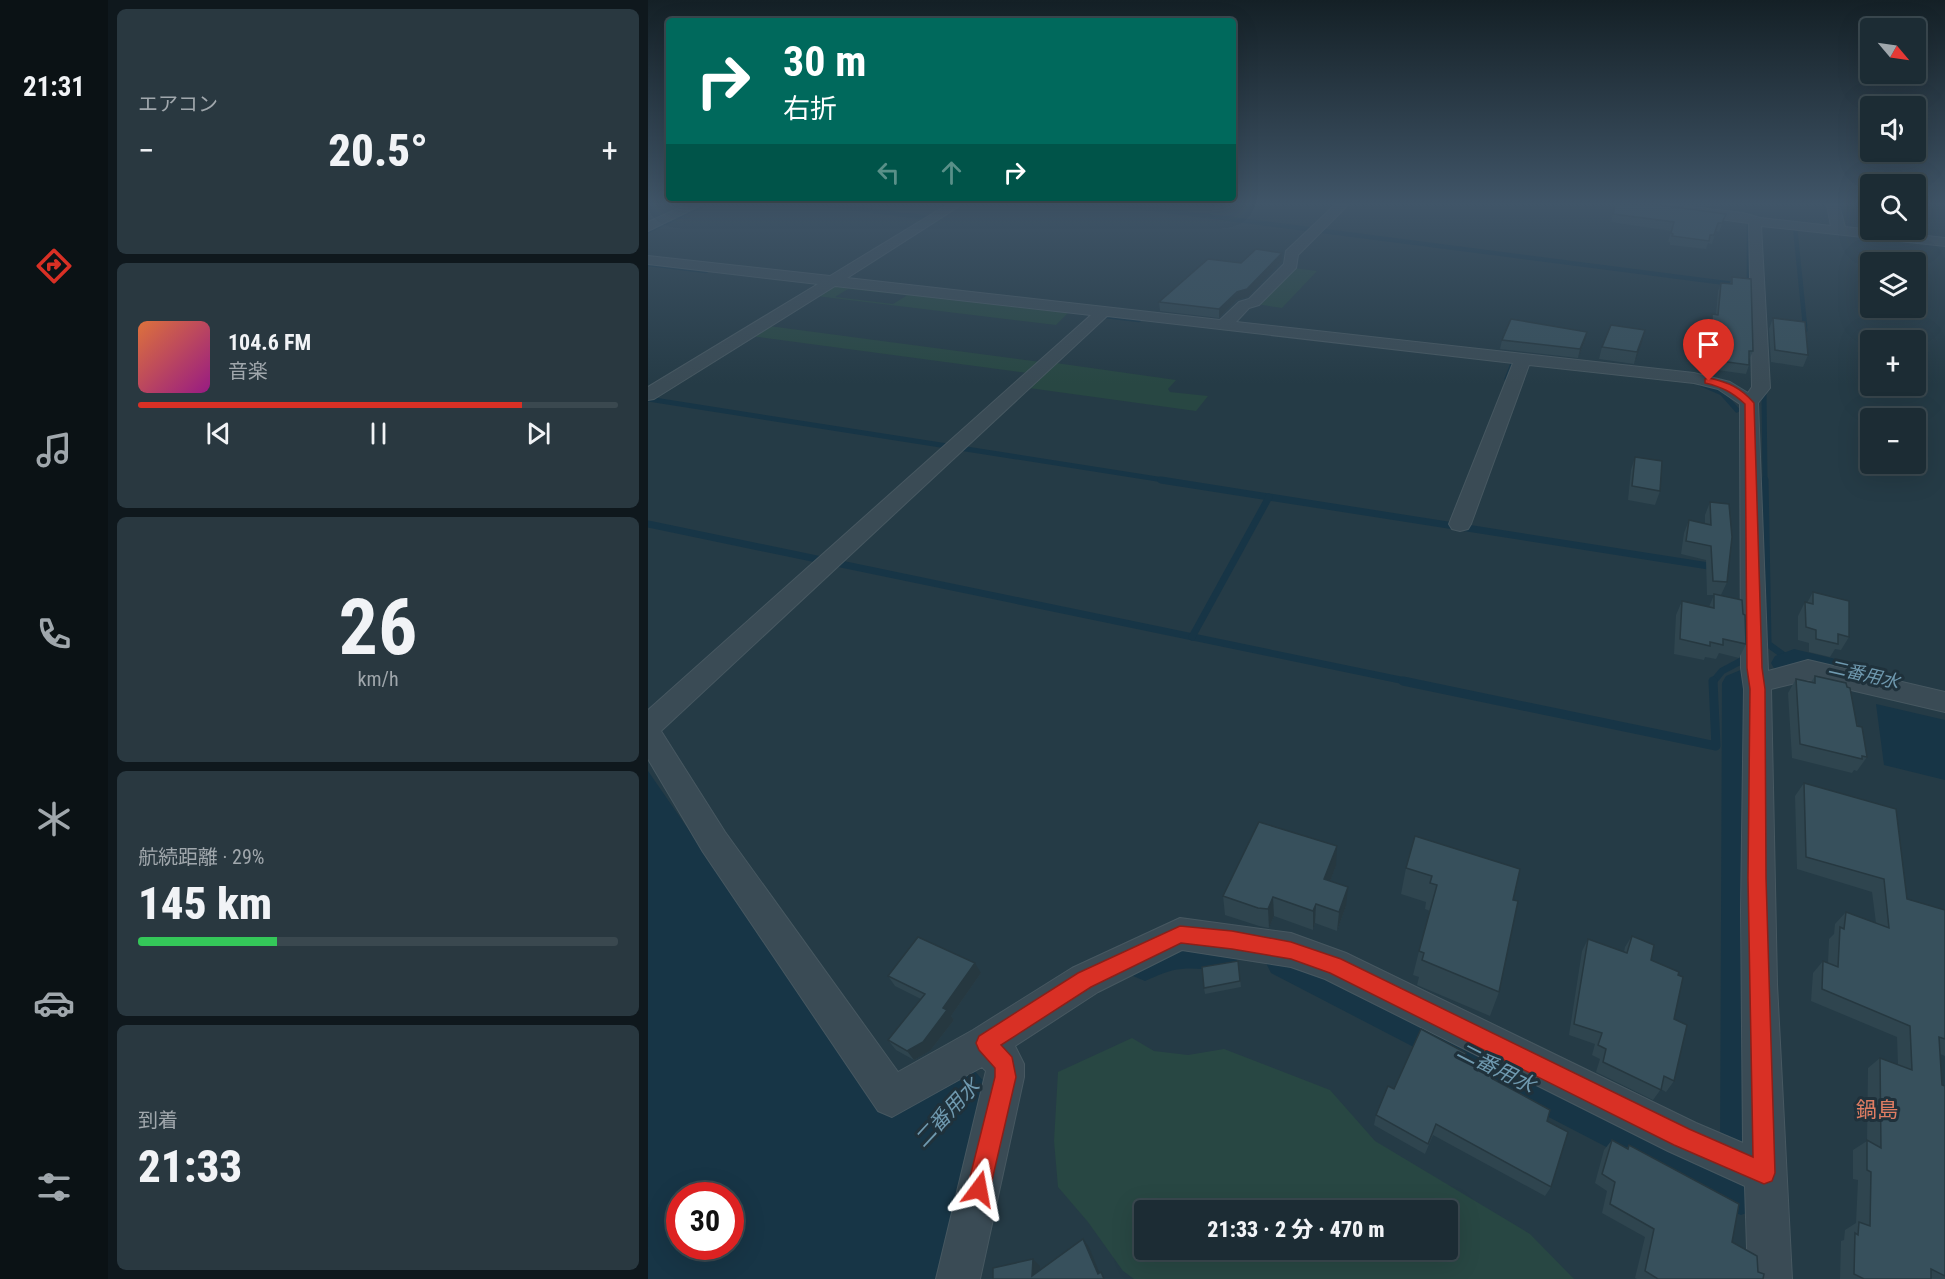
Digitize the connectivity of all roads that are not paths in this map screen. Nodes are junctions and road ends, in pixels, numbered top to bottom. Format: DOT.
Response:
graph roads {
  1 [pos="678,265"];
  2 [pos="859,265"];
  3 [pos="1292,265"];
  4 [pos="1756,265"];
  5 [pos="829,283"];
  6 [pos="1101,314"];
  7 [pos="1224,325"];
  8 [pos="1523,358"];
  9 [pos="648,395"];
  10 [pos="1749,403"];
  11 [pos="1460,524"];
  12 [pos="1757,683"];
  13 [pos="1945,702"];
  14 [pos="648,726"];
  15 [pos="648,734"];
  16 [pos="995,1052"];
  17 [pos="1743,1164"];
  18 [pos="958,1279"];
  19 [pos="1770,1279"];
  1 -- 5 [label="street"];
  2 -- 5 [label="street"];
  3 -- 7 [label="street"];
  4 -- 10 [label="street"];
  5 -- 6 [label="street"];
  5 -- 9 [label="street"];
  6 -- 7 [label="street"];
  6 -- 14 [label="street"];
  7 -- 8 [label="street"];
  8 -- 10 [label="street"];
  8 -- 11 [label="street"];
  10 -- 12 [label="street"];
  12 -- 13 [label="street"];
  12 -- 17 [label="street"];
  15 -- 16 [label="street"];
  16 -- 17 [label="street"];
  16 -- 18 [label="street"];
  17 -- 19 [label="street"];
}
